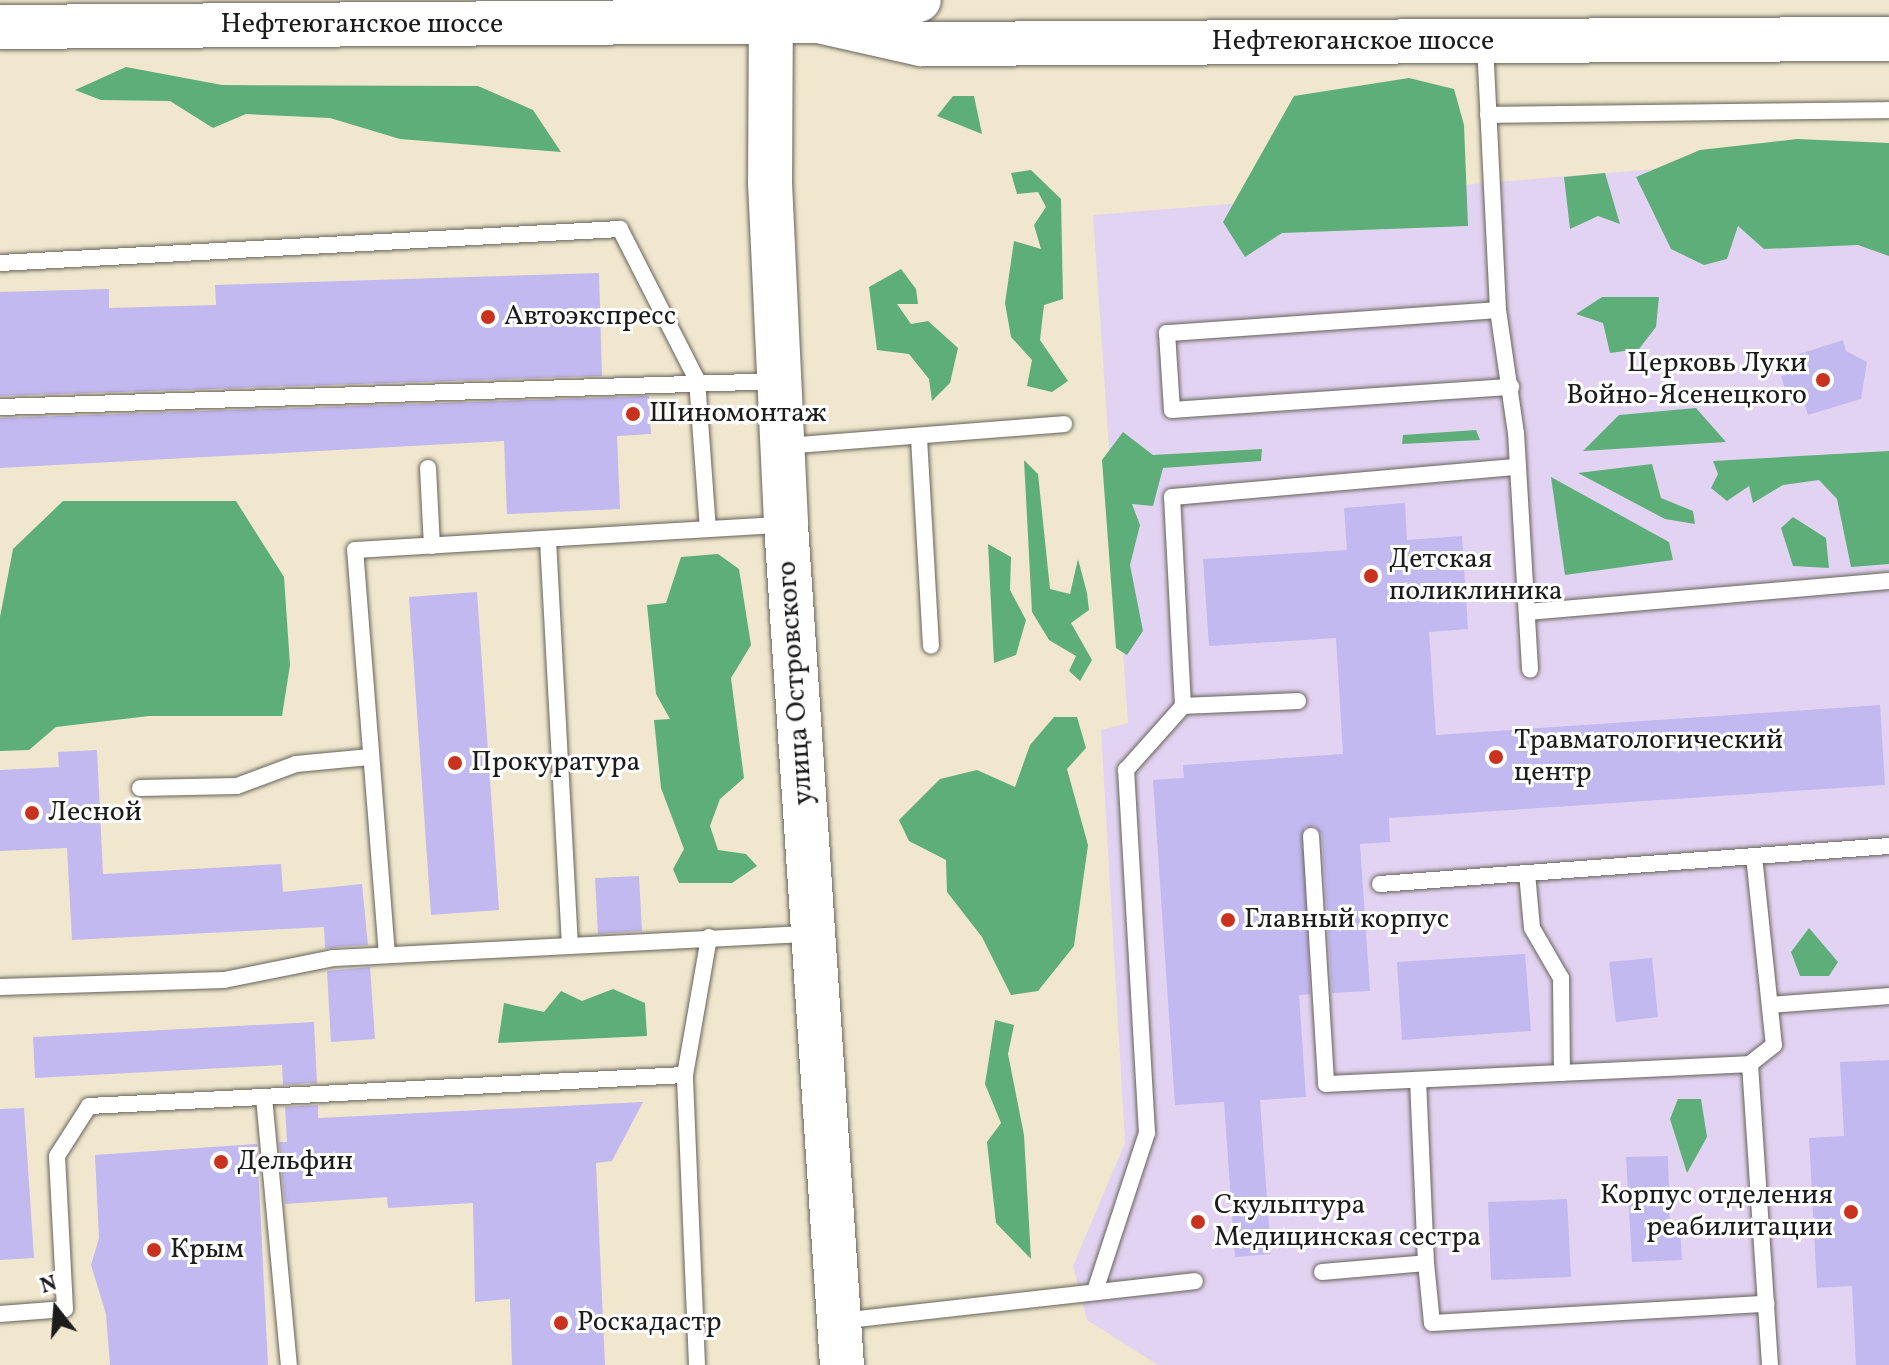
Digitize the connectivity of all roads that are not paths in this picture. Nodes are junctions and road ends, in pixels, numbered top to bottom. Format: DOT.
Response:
graph roads {
  1 [pos="919,0"];
  2 [pos="771,11"];
  3 [pos="82,14"];
  4 [pos="819,21"];
  5 [pos="0,27"];
  6 [pos="1889,39"];
  7 [pos="1485,42"];
  8 [pos="1889,110"];
  9 [pos="1488,115"];
  10 [pos="0,263"];
  11 [pos="1498,310"];
  12 [pos="697,380"];
  13 [pos="781,381"];
  14 [pos="1511,387"];
  15 [pos="0,407"];
  16 [pos="1064,424"];
  17 [pos="919,438"];
  18 [pos="785,446"];
  19 [pos="1518,467"];
  20 [pos="428,468"];
  21 [pos="786,525"];
  22 [pos="708,529"];
  23 [pos="548,540"];
  24 [pos="432,546"];
  25 [pos="1889,581"];
  26 [pos="1527,612"];
  27 [pos="931,646"];
  28 [pos="1530,670"];
  29 [pos="1298,701"];
  30 [pos="1183,706"];
  31 [pos="370,757"];
  32 [pos="140,788"];
  33 [pos="1311,836"];
  34 [pos="1889,846"];
  35 [pos="1754,856"];
  36 [pos="1527,873"];
  37 [pos="1380,884"];
  38 [pos="813,934"];
  39 [pos="709,937"];
  40 [pos="570,945"];
  41 [pos="387,955"];
  42 [pos="0,987"];
  43 [pos="1889,996"];
  44 [pos="1770,1005"];
  45 [pos="1750,1064"];
  46 [pos="1562,1073"];
  47 [pos="685,1075"];
  48 [pos="1418,1080"];
  49 [pos="264,1097"];
  50 [pos="1426,1263"];
  51 [pos="1322,1272"];
  52 [pos="1195,1281"];
  53 [pos="1096,1288"];
  54 [pos="1766,1304"];
  55 [pos="0,1314"];
  56 [pos="839,1321"];
  57 [pos="289,1365"];
  58 [pos="697,1365"];
  59 [pos="842,1365"];
  60 [pos="1770,1365"];
  1 -- 4 [label="main road, Нефтеюганское шоссе"];
  2 -- 3 [label="main road, Нефтеюганское шоссе"];
  2 -- 4 [label="main road, Нефтеюганское шоссе"];
  2 -- 13 [label="main road, улица Островского"];
  3 -- 5 [label="main road, Нефтеюганское шоссе"];
  4 -- 7 [label="main road, Нефтеюганское шоссе"];
  6 -- 7 [label="main road, Нефтеюганское шоссе"];
  7 -- 9 [label="lane"];
  8 -- 9 [label="lane"];
  9 -- 11 [label="lane"];
  10 -- 12 [label="lane"];
  11 -- 14 [label="lane"];
  11 -- 14 [label="lane"];
  12 -- 13 [label="lane"];
  12 -- 15 [label="lane"];
  12 -- 22 [label="lane"];
  13 -- 18 [label="main road, улица Островского"];
  14 -- 19 [label="lane"];
  16 -- 17 [label="lane"];
  17 -- 18 [label="lane"];
  17 -- 27 [label="lane"];
  18 -- 21 [label="main road, улица Островского"];
  19 -- 26 [label="lane"];
  19 -- 30 [label="lane"];
  20 -- 24 [label="lane"];
  21 -- 22 [label="lane"];
  21 -- 38 [label="main road, улица Островского"];
  22 -- 23 [label="lane"];
  23 -- 24 [label="lane"];
  23 -- 40 [label="lane"];
  24 -- 31 [label="lane"];
  25 -- 26 [label="lane"];
  26 -- 28 [label="lane"];
  29 -- 30 [label="lane"];
  30 -- 53 [label="lane"];
  31 -- 32 [label="lane"];
  31 -- 41 [label="lane"];
  33 -- 48 [label="lane"];
  34 -- 35 [label="lane"];
  35 -- 36 [label="lane"];
  35 -- 44 [label="lane"];
  36 -- 37 [label="lane"];
  36 -- 46 [label="lane"];
  38 -- 39 [label="lane"];
  38 -- 56 [label="main road, улица Островского"];
  39 -- 40 [label="lane"];
  39 -- 47 [label="lane"];
  40 -- 41 [label="lane"];
  41 -- 42 [label="lane"];
  43 -- 44 [label="lane"];
  44 -- 45 [label="lane"];
  45 -- 46 [label="lane"];
  45 -- 54 [label="lane"];
  46 -- 48 [label="lane"];
  47 -- 49 [label="lane"];
  47 -- 58 [label="lane"];
  48 -- 50 [label="lane"];
  49 -- 55 [label="lane"];
  49 -- 57 [label="lane"];
  50 -- 51 [label="lane"];
  50 -- 54 [label="lane"];
  52 -- 53 [label="lane"];
  53 -- 56 [label="lane"];
  54 -- 60 [label="lane"];
  56 -- 59 [label="main road, улица Островского"];
}
